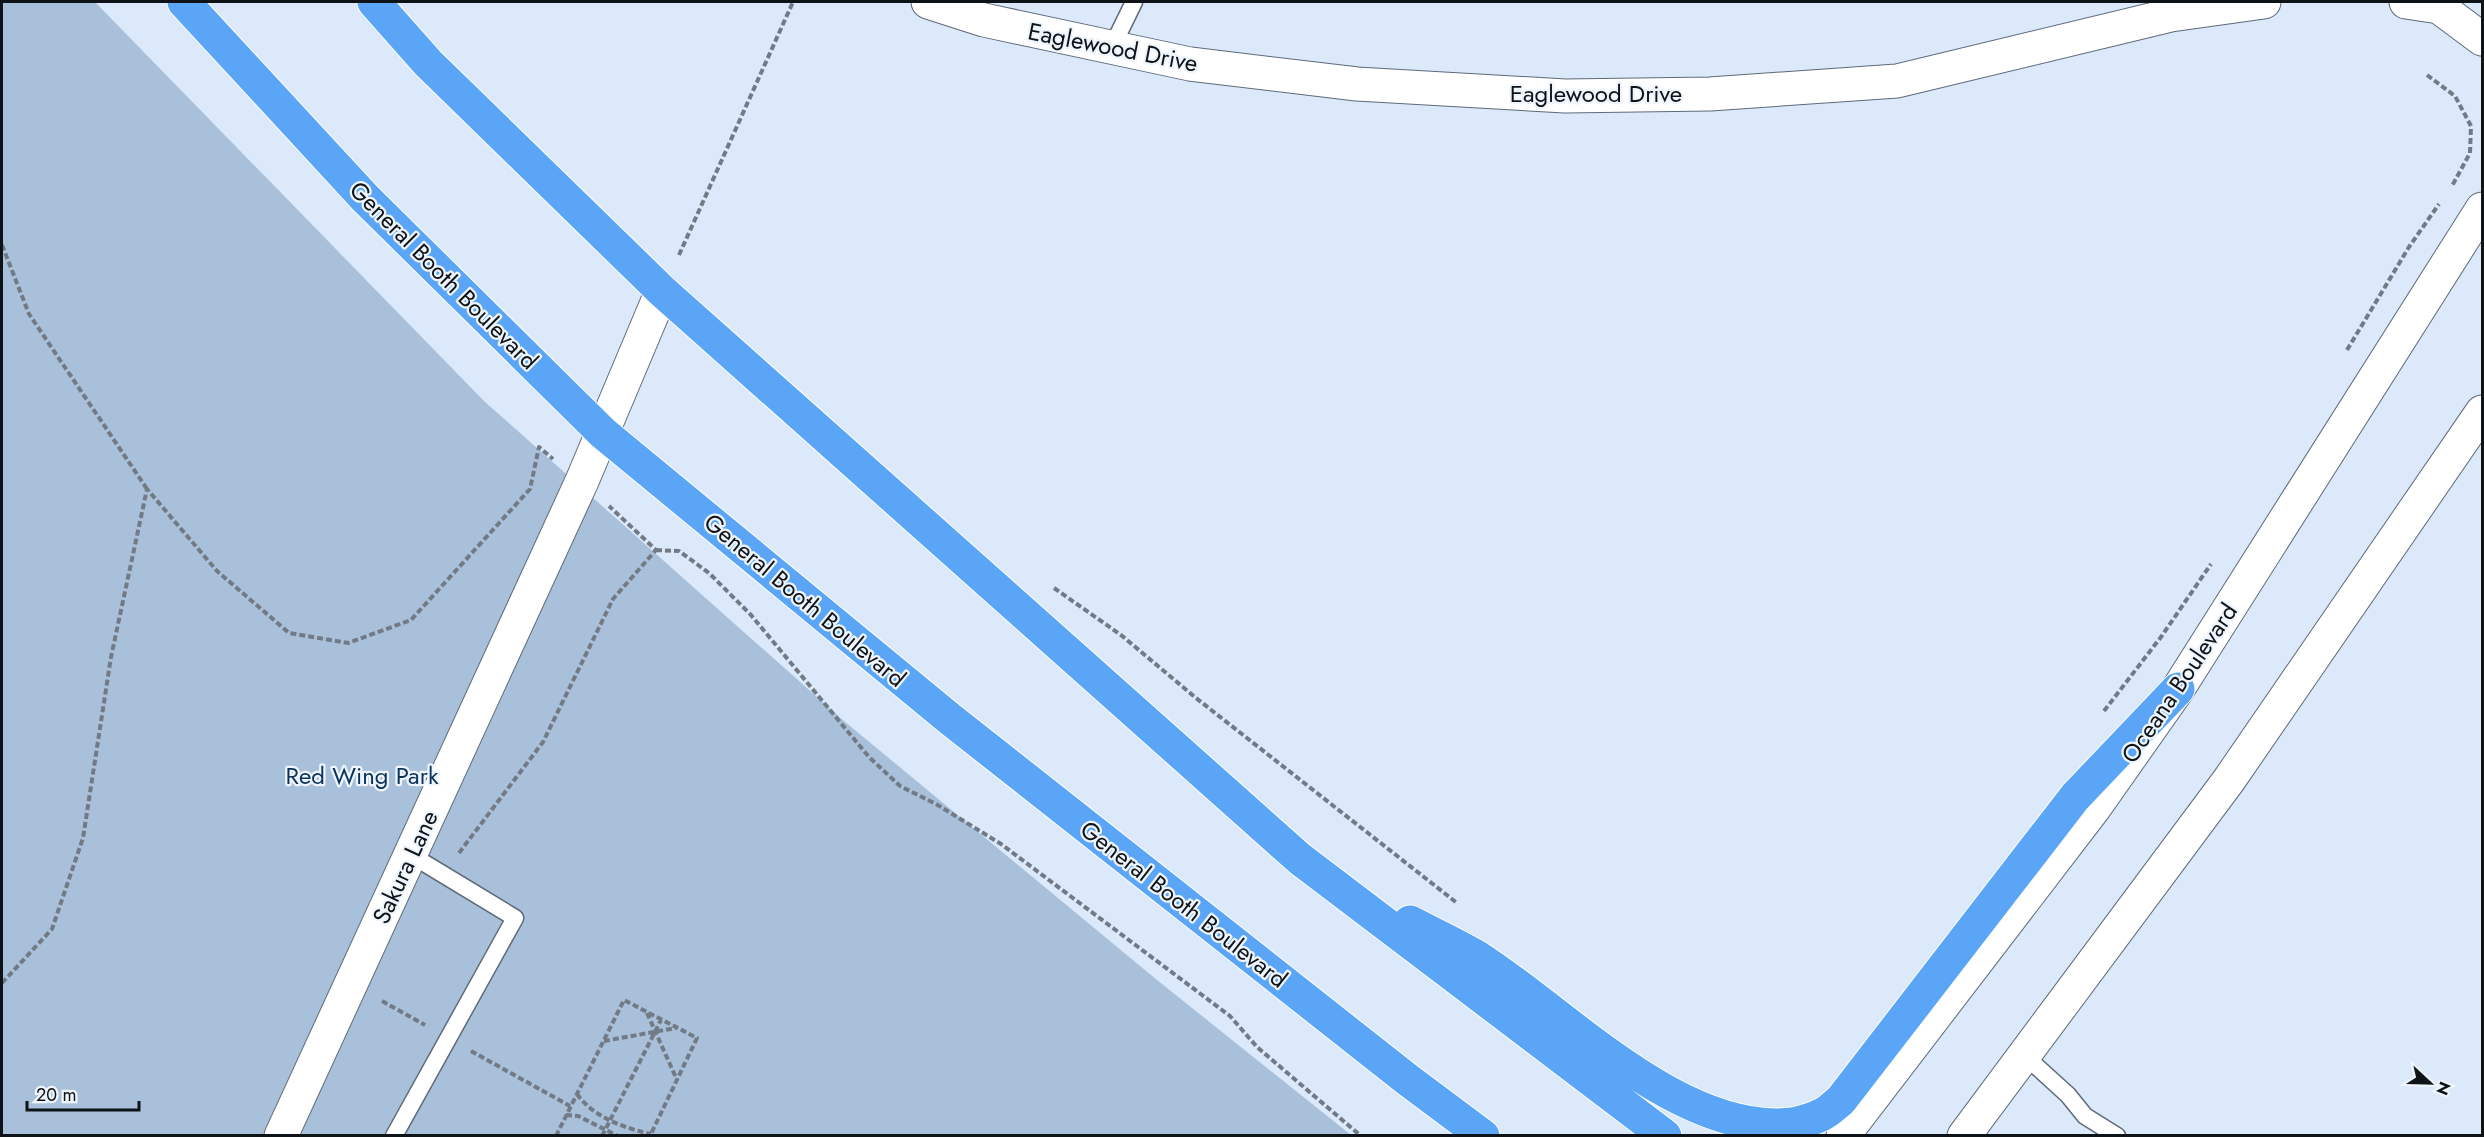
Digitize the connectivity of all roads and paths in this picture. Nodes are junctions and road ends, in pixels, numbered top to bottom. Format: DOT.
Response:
graph roads {
  1 [pos="184,2"];
  2 [pos="374,2"];
  3 [pos="793,2"];
  4 [pos="928,2"];
  5 [pos="1134,2"];
  6 [pos="2264,2"];
  7 [pos="2406,2"];
  8 [pos="2170,8"];
  9 [pos="2482,39"];
  10 [pos="1112,47"];
  11 [pos="2427,75"];
  12 [pos="2447,193"];
  13 [pos="2441,202"];
  14 [pos="2482,209"];
  15 [pos="2,245"];
  16 [pos="671,247"];
  17 [pos="679,255"];
  18 [pos="688,262"];
  19 [pos="662,291"];
  20 [pos="2341,359"];
  21 [pos="2482,412"];
  22 [pos="603,433"];
  23 [pos="582,481"];
  24 [pos="147,489"];
  25 [pos="656,550"];
  26 [pos="2214,560"];
  27 [pos="1046,583"];
  28 [pos="2178,689"];
  29 [pos="2103,713"];
  30 [pos="411,855"];
  31 [pos="443,874"];
  32 [pos="1320,874"];
  33 [pos="1461,906"];
  34 [pos="2,983"];
  35 [pos="646,1012"];
  36 [pos="661,1020"];
  37 [pos="677,1028"];
  38 [pos="655,1032"];
  39 [pos="603,1041"];
  40 [pos="2024,1056"];
  41 [pos="677,1081"];
  42 [pos="576,1094"];
  43 [pos="566,1115"];
  44 [pos="2085,1116"];
  45 [pos="610,1120"];
  46 [pos="606,1129"];
  47 [pos="287,1133"];
  48 [pos="650,1135"];
  49 [pos="393,1136"];
  50 [pos="556,1136"];
  51 [pos="602,1136"];
  52 [pos="618,1136"];
  53 [pos="1361,1136"];
  54 [pos="1483,1136"];
  55 [pos="1665,1136"];
  56 [pos="1844,1136"];
  57 [pos="1964,1136"];
  58 [pos="2089,1136"];
  59 [pos="2117,1136"];
  1 -- 22 [label="highway, General Booth Boulevard"];
  2 -- 19 [label="highway"];
  3 -- 17 [label="path"];
  4 -- 10 [label="street, Eaglewood Drive"];
  5 -- 10 [label="lane"];
  6 -- 8 [label="street, Eaglewood Drive"];
  7 -- 9 [label="street"];
  8 -- 10 [label="street, Eaglewood Drive"];
  11 -- 12 [label="path"];
  13 -- 20 [label="path"];
  14 -- 28 [label="street, Oceana Boulevard"];
  15 -- 24 [label="path"];
  16 -- 17 [label="path"];
  17 -- 18 [label="path"];
  19 -- 22 [label="street, Sakura Lane"];
  19 -- 32 [label="highway"];
  21 -- 40 [label="street"];
  22 -- 23 [label="street, Sakura Lane"];
  22 -- 54 [label="highway, General Booth Boulevard"];
  23 -- 24 [label="path"];
  23 -- 25 [label="path"];
  23 -- 30 [label="street, Sakura Lane"];
  24 -- 34 [label="path"];
  25 -- 31 [label="path"];
  25 -- 53 [label="path"];
  26 -- 29 [label="path"];
  27 -- 33 [label="path"];
  28 -- 32 [label="highway"];
  28 -- 56 [label="street, Oceana Boulevard"];
  30 -- 31 [label="lane"];
  30 -- 47 [label="street, Sakura Lane"];
  31 -- 49 [label="lane"];
  32 -- 55 [label="highway"];
  35 -- 36 [label="path"];
  35 -- 38 [label="path"];
  35 -- 39 [label="path"];
  36 -- 37 [label="path"];
  36 -- 38 [label="path"];
  37 -- 38 [label="path"];
  37 -- 41 [label="path"];
  38 -- 39 [label="path"];
  38 -- 41 [label="path"];
  38 -- 45 [label="path"];
  39 -- 42 [label="path"];
  40 -- 44 [label="lane"];
  40 -- 57 [label="street"];
  41 -- 48 [label="path"];
  42 -- 43 [label="path"];
  42 -- 45 [label="path"];
  43 -- 46 [label="path"];
  43 -- 50 [label="path"];
  44 -- 58 [label="lane"];
  44 -- 59 [label="lane"];
  45 -- 46 [label="path"];
  45 -- 48 [label="path"];
  46 -- 51 [label="path"];
  46 -- 52 [label="path"];
}
